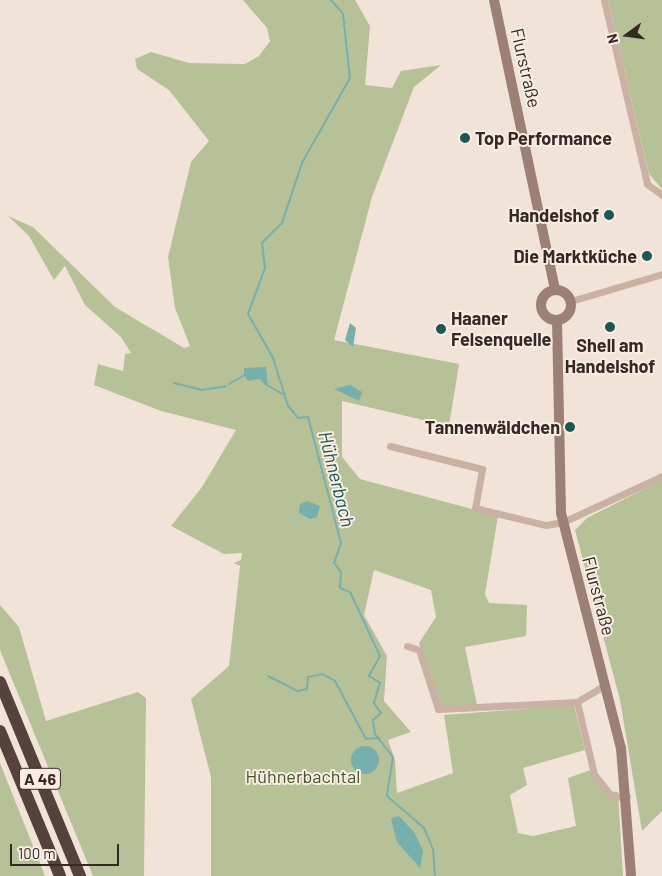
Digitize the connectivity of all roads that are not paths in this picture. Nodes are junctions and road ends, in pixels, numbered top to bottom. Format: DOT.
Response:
graph roads {
  1 [pos="494,0"];
  2 [pos="604,0"];
  3 [pos="662,195"];
  4 [pos="662,274"];
  5 [pos="555,290"];
  6 [pos="571,301"];
  7 [pos="556,321"];
  8 [pos="390,446"];
  9 [pos="662,476"];
  10 [pos="563,522"];
  11 [pos="407,646"];
  12 [pos="0,682"];
  13 [pos="606,685"];
  14 [pos="577,702"];
  15 [pos="0,732"];
  16 [pos="628,796"];
  17 [pos="60,876"];
  18 [pos="80,876"];
  19 [pos="631,876"];
  1 -- 5 [label="main road, Flurstraße"];
  2 -- 3 [label="street"];
  4 -- 6 [label="street"];
  5 -- 6 [label="main road"];
  5 -- 7 [label="main road"];
  6 -- 7 [label="main road"];
  7 -- 10 [label="main road, Flurstraße"];
  8 -- 10 [label="street"];
  9 -- 10 [label="street"];
  10 -- 13 [label="main road, Flurstraße"];
  11 -- 14 [label="street"];
  12 -- 18 [label="highway, A 46"];
  13 -- 14 [label="street"];
  13 -- 16 [label="main road, Flurstraße"];
  14 -- 16 [label="street"];
  15 -- 17 [label="highway, A 46"];
  16 -- 19 [label="main road, Flurstraße"];
}
